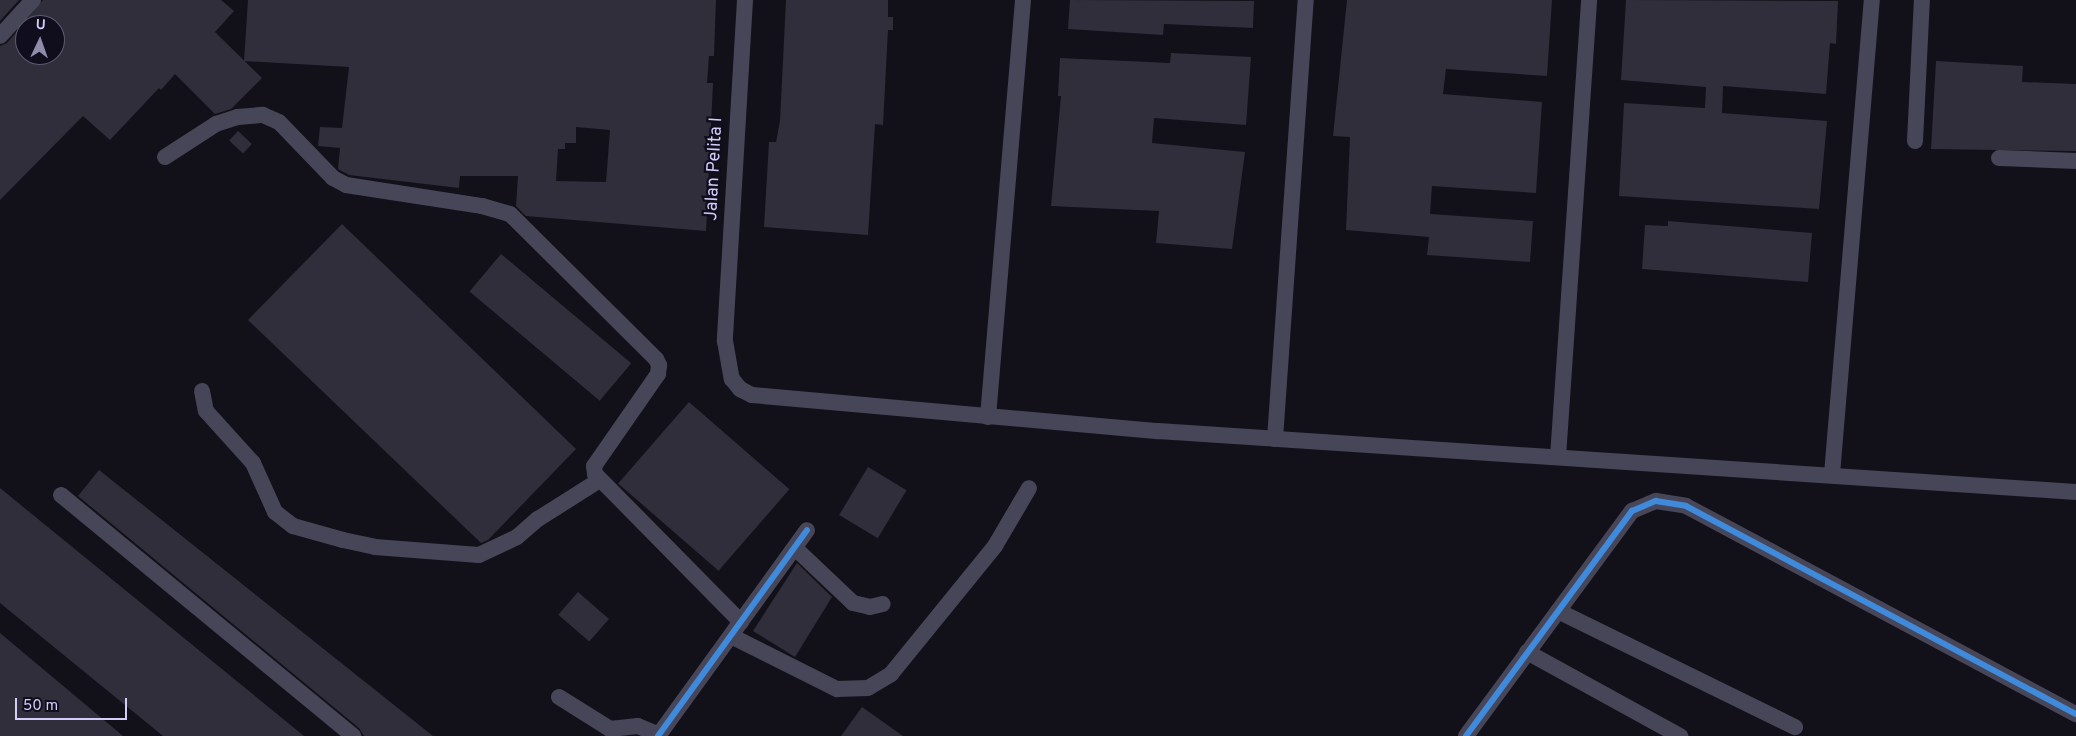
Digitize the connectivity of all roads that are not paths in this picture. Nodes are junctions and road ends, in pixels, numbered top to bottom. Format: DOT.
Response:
graph roads {
  1 [pos="34,0"];
  2 [pos="745,0"];
  3 [pos="1023,0"];
  4 [pos="1306,0"];
  5 [pos="1589,0"];
  6 [pos="1872,0"];
  7 [pos="1922,0"];
  8 [pos="0,36"];
  9 [pos="1915,141"];
  10 [pos="165,157"];
  11 [pos="1999,158"];
  12 [pos="2076,161"];
  13 [pos="202,391"];
  14 [pos="988,417"];
  15 [pos="1275,439"];
  16 [pos="1558,457"];
  17 [pos="1832,474"];
  18 [pos="598,481"];
  19 [pos="1030,488"];
  20 [pos="2076,492"];
  21 [pos="61,495"];
  22 [pos="808,530"];
  23 [pos="795,548"];
  24 [pos="883,604"];
  25 [pos="1558,611"];
  26 [pos="741,622"];
  27 [pos="731,636"];
  28 [pos="1528,652"];
  29 [pos="559,697"];
  30 [pos="2076,714"];
  31 [pos="1795,727"];
  32 [pos="658,735"];
  33 [pos="353,736"];
  34 [pos="1466,736"];
  35 [pos="1680,736"];
  1 -- 8 [label="street"];
  2 -- 14 [label="street, Jalan Pelita I"];
  3 -- 14 [label="street"];
  4 -- 15 [label="street"];
  5 -- 16 [label="street"];
  6 -- 17 [label="street"];
  7 -- 9 [label="street"];
  10 -- 18 [label="street"];
  11 -- 12 [label="street"];
  13 -- 18 [label="street"];
  14 -- 15 [label="street, Jalan Pelita I"];
  15 -- 16 [label="street, Jalan Pelita I"];
  16 -- 17 [label="street, Jalan Pelita I"];
  17 -- 20 [label="street, Jalan Pelita I"];
  18 -- 26 [label="street"];
  19 -- 27 [label="street"];
  21 -- 33 [label="street"];
  22 -- 23 [label="street"];
  23 -- 24 [label="street"];
  23 -- 26 [label="street"];
  25 -- 28 [label="street"];
  25 -- 30 [label="street"];
  25 -- 31 [label="street"];
  26 -- 27 [label="street"];
  27 -- 32 [label="street"];
  28 -- 34 [label="street"];
  28 -- 35 [label="street"];
  29 -- 32 [label="street"];
}
